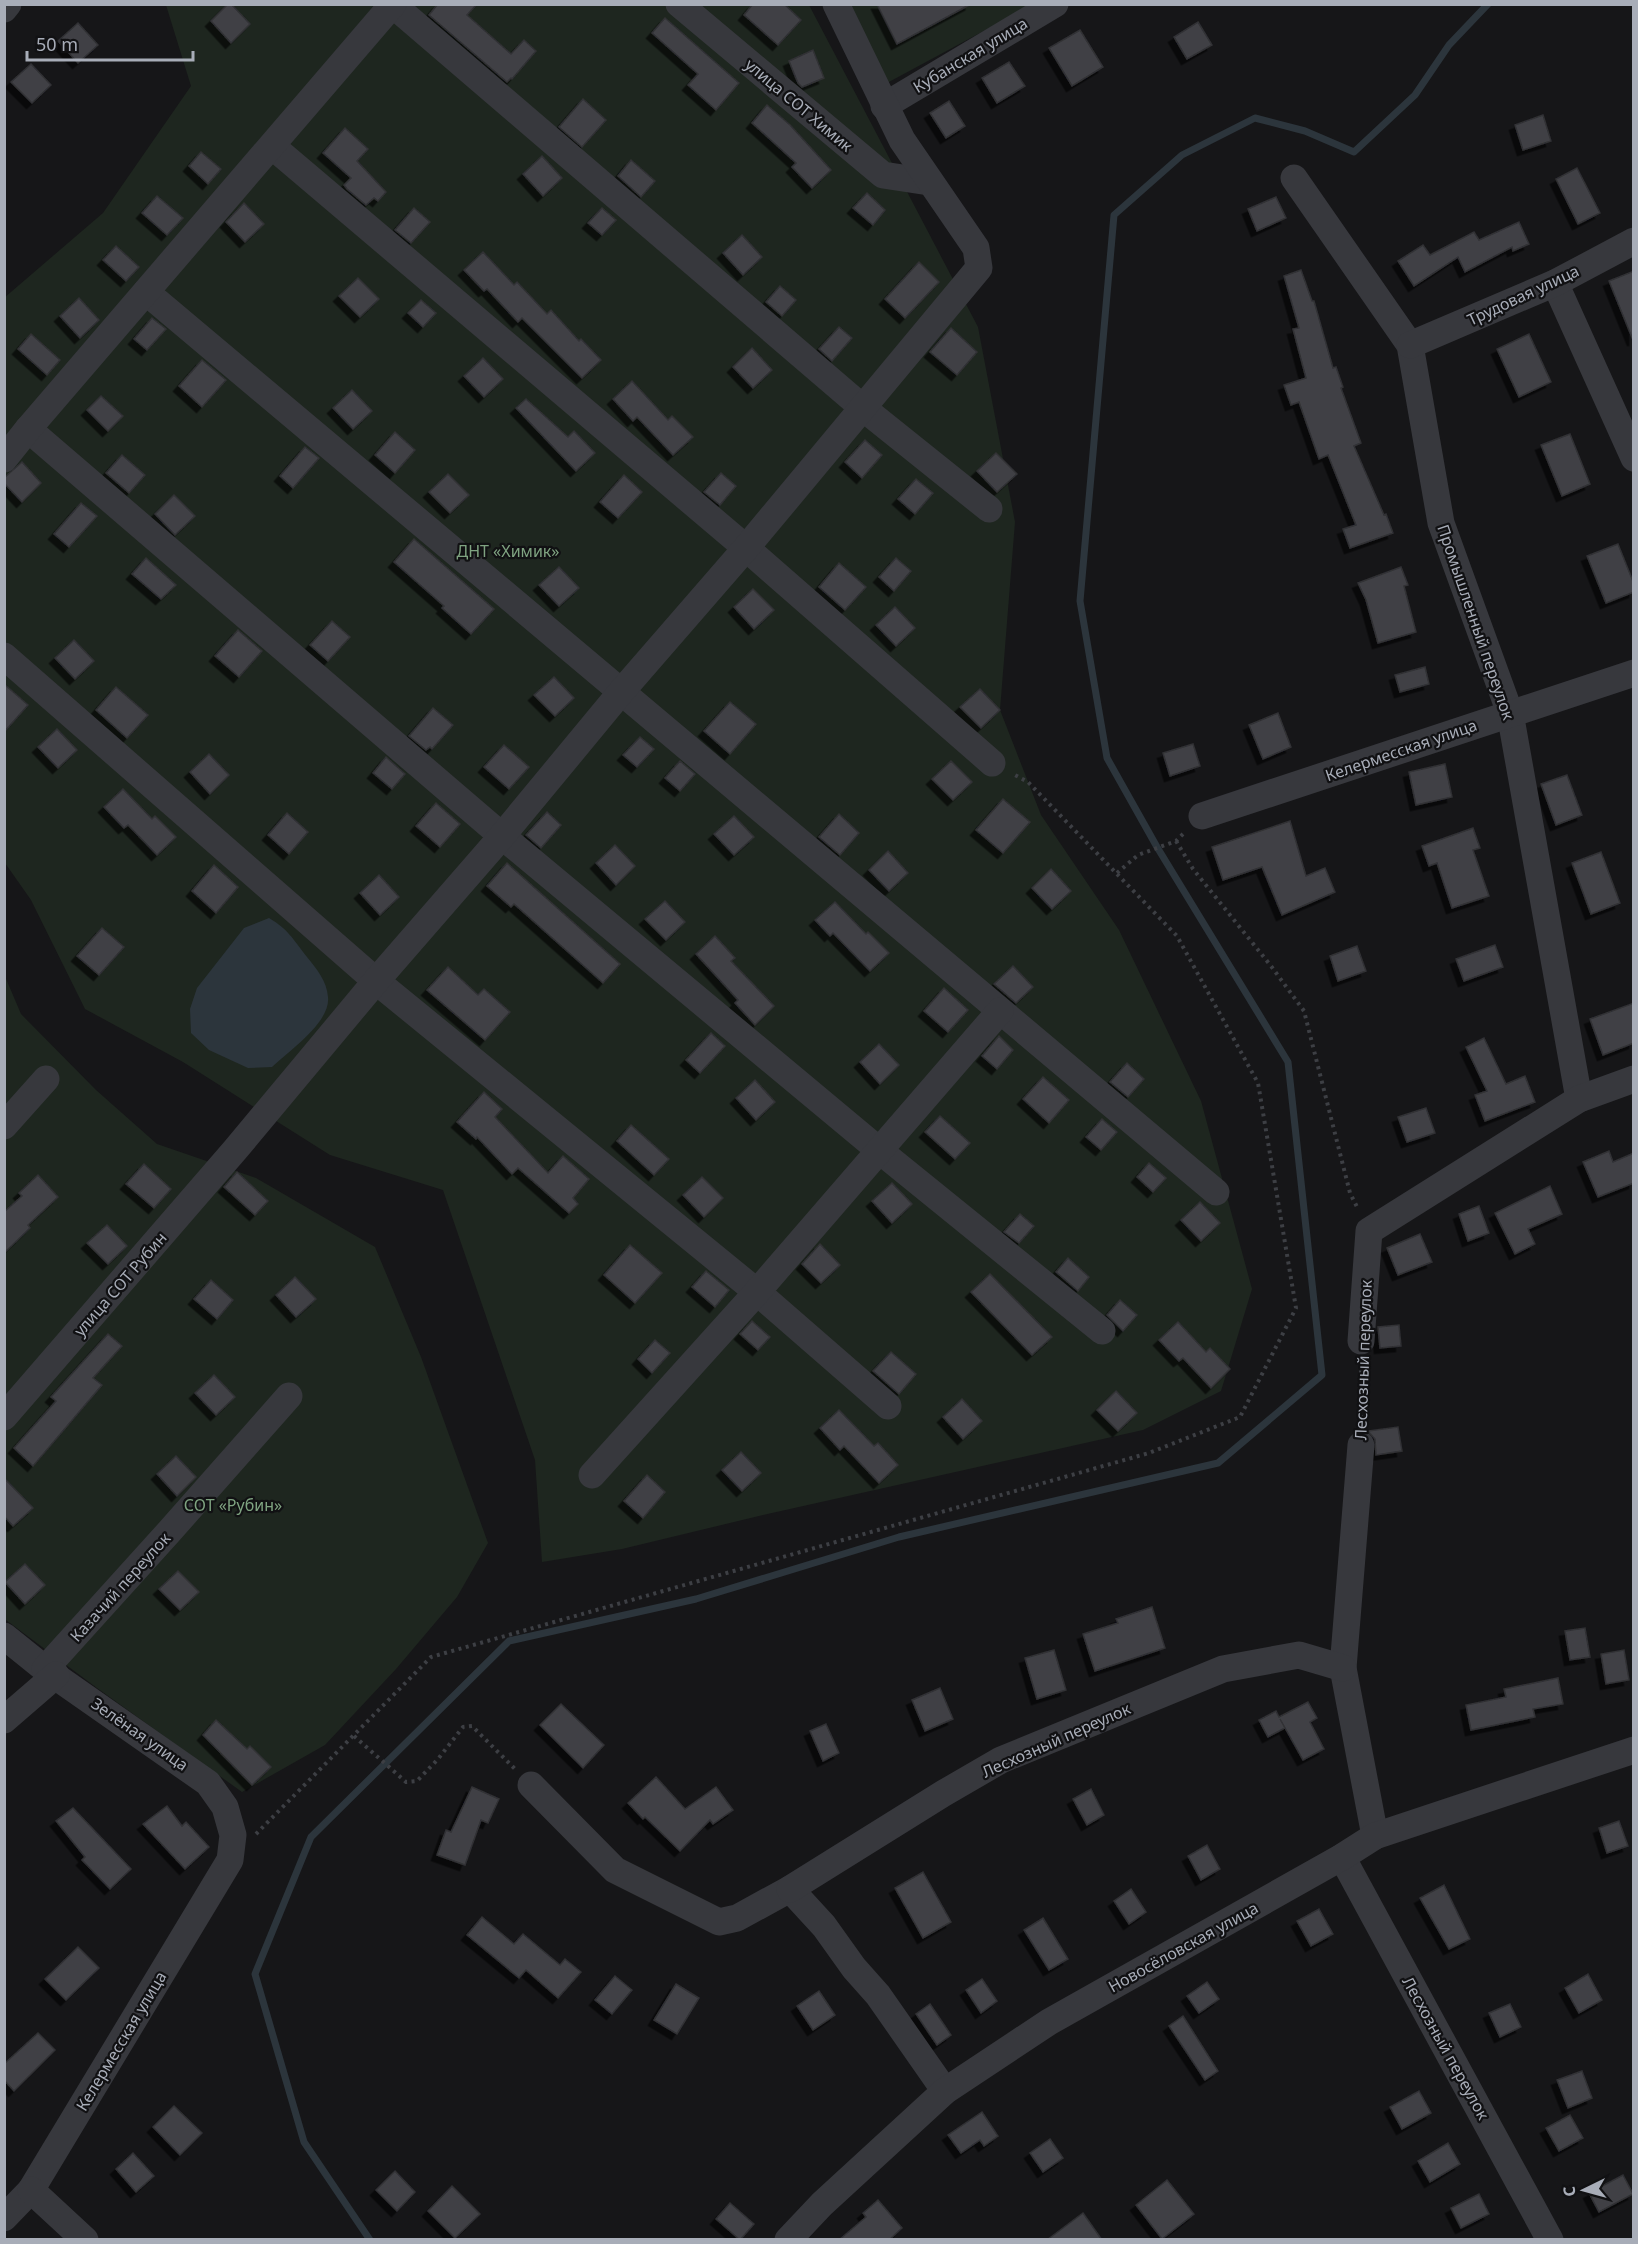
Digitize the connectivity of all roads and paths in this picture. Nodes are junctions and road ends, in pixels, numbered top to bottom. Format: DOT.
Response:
graph roads {
  1 [pos="8,4"];
  2 [pos="680,4"];
  3 [pos="836,4"];
  4 [pos="1055,4"];
  5 [pos="392,5"];
  6 [pos="4,9"];
  7 [pos="884,106"];
  8 [pos="272,146"];
  9 [pos="1294,178"];
  10 [pos="929,182"];
  11 [pos="1634,241"];
  12 [pos="1555,283"];
  13 [pos="146,292"];
  14 [pos="1410,345"];
  15 [pos="863,408"];
  16 [pos="28,429"];
  17 [pos="1634,458"];
  18 [pos="4,459"];
  19 [pos="989,509"];
  20 [pos="746,548"];
  21 [pos="4,656"];
  22 [pos="1634,673"];
  23 [pos="621,692"];
  24 [pos="1510,713"];
  25 [pos="992,763"];
  26 [pos="1202,816"];
  27 [pos="502,836"];
  28 [pos="1117,873"];
  29 [pos="376,981"];
  30 [pos="1000,1011"];
  31 [pos="46,1079"];
  32 [pos="1634,1079"];
  33 [pos="1579,1099"];
  34 [pos="4,1126"];
  35 [pos="880,1151"];
  36 [pos="1216,1192"];
  37 [pos="1369,1231"];
  38 [pos="757,1293"];
  39 [pos="1102,1331"];
  40 [pos="1361,1341"];
  41 [pos="289,1396"];
  42 [pos="888,1406"];
  43 [pos="4,1418"];
  44 [pos="1361,1445"];
  45 [pos="592,1475"];
  46 [pos="4,1636"];
  47 [pos="1342,1668"];
  48 [pos="50,1672"];
  49 [pos="4,1720"];
  50 [pos="354,1736"];
  51 [pos="1634,1750"];
  52 [pos="531,1785"];
  53 [pos="1375,1836"];
  54 [pos="1342,1857"];
  55 [pos="230,1860"];
  56 [pos="790,1889"];
  57 [pos="945,2091"];
  58 [pos="31,2190"];
  59 [pos="4,2218"];
  60 [pos="85,2240"];
  61 [pos="788,2240"];
  62 [pos="1550,2240"];
  1 -- 6 [label="street"];
  2 -- 10 [label="street, улица СОТ Химик"];
  3 -- 7 [label="street"];
  4 -- 7 [label="street, Кубанская улица"];
  5 -- 8 [label="street"];
  5 -- 15 [label="street"];
  7 -- 10 [label="street"];
  8 -- 13 [label="street"];
  8 -- 20 [label="street"];
  9 -- 14 [label="street, Промышленный переулок"];
  10 -- 15 [label="street, улица СОТ Рубин"];
  11 -- 12 [label="street, Трудовая улица"];
  12 -- 14 [label="street, Трудовая улица"];
  12 -- 17 [label="street"];
  13 -- 16 [label="street"];
  13 -- 23 [label="street"];
  14 -- 24 [label="street, Промышленный переулок"];
  15 -- 19 [label="street"];
  15 -- 20 [label="street, улица СОТ Рубин"];
  16 -- 18 [label="street"];
  16 -- 27 [label="street"];
  20 -- 23 [label="street, улица СОТ Рубин"];
  20 -- 25 [label="street"];
  21 -- 29 [label="street"];
  22 -- 24 [label="street, Келермесская улица"];
  23 -- 27 [label="street, улица СОТ Рубин"];
  23 -- 30 [label="street"];
  24 -- 26 [label="street, Келермесская улица"];
  24 -- 33 [label="street, Промышленный переулок"];
  25 -- 28 [label="path"];
  27 -- 29 [label="street, улица СОТ Рубин"];
  27 -- 35 [label="street"];
  28 -- 37 [label="path"];
  28 -- 50 [label="path"];
  29 -- 38 [label="street"];
  29 -- 43 [label="street, улица СОТ Рубин"];
  30 -- 35 [label="street"];
  30 -- 36 [label="street"];
  31 -- 34 [label="street"];
  32 -- 33 [label="street"];
  33 -- 37 [label="street"];
  35 -- 38 [label="street"];
  35 -- 39 [label="street"];
  37 -- 40 [label="street, Лесхозный переулок"];
  38 -- 42 [label="street"];
  38 -- 45 [label="street"];
  40 -- 44 [label="path, Лесхозный переулок"];
  41 -- 48 [label="street, Казачий переулок"];
  44 -- 47 [label="street, Лесхозный переулок"];
  46 -- 48 [label="street, Зелёная улица"];
  47 -- 53 [label="street, Лесхозный переулок"];
  47 -- 56 [label="street, Лесхозный переулок"];
  48 -- 49 [label="street, Казачий переулок"];
  48 -- 55 [label="street, Зелёная улица"];
  50 -- 52 [label="path"];
  50 -- 55 [label="path"];
  51 -- 53 [label="street, Новосёловская улица"];
  52 -- 56 [label="street, Лесхозный переулок"];
  53 -- 54 [label="street, Новосёловская улица"];
  54 -- 57 [label="street, Новосёловская улица"];
  54 -- 62 [label="street, Лесхозный переулок"];
  55 -- 58 [label="street, Келермесская улица"];
  56 -- 57 [label="street"];
  57 -- 61 [label="street, Новосёловская улица"];
  58 -- 59 [label="street, Келермесская улица"];
  58 -- 60 [label="street"];
}
